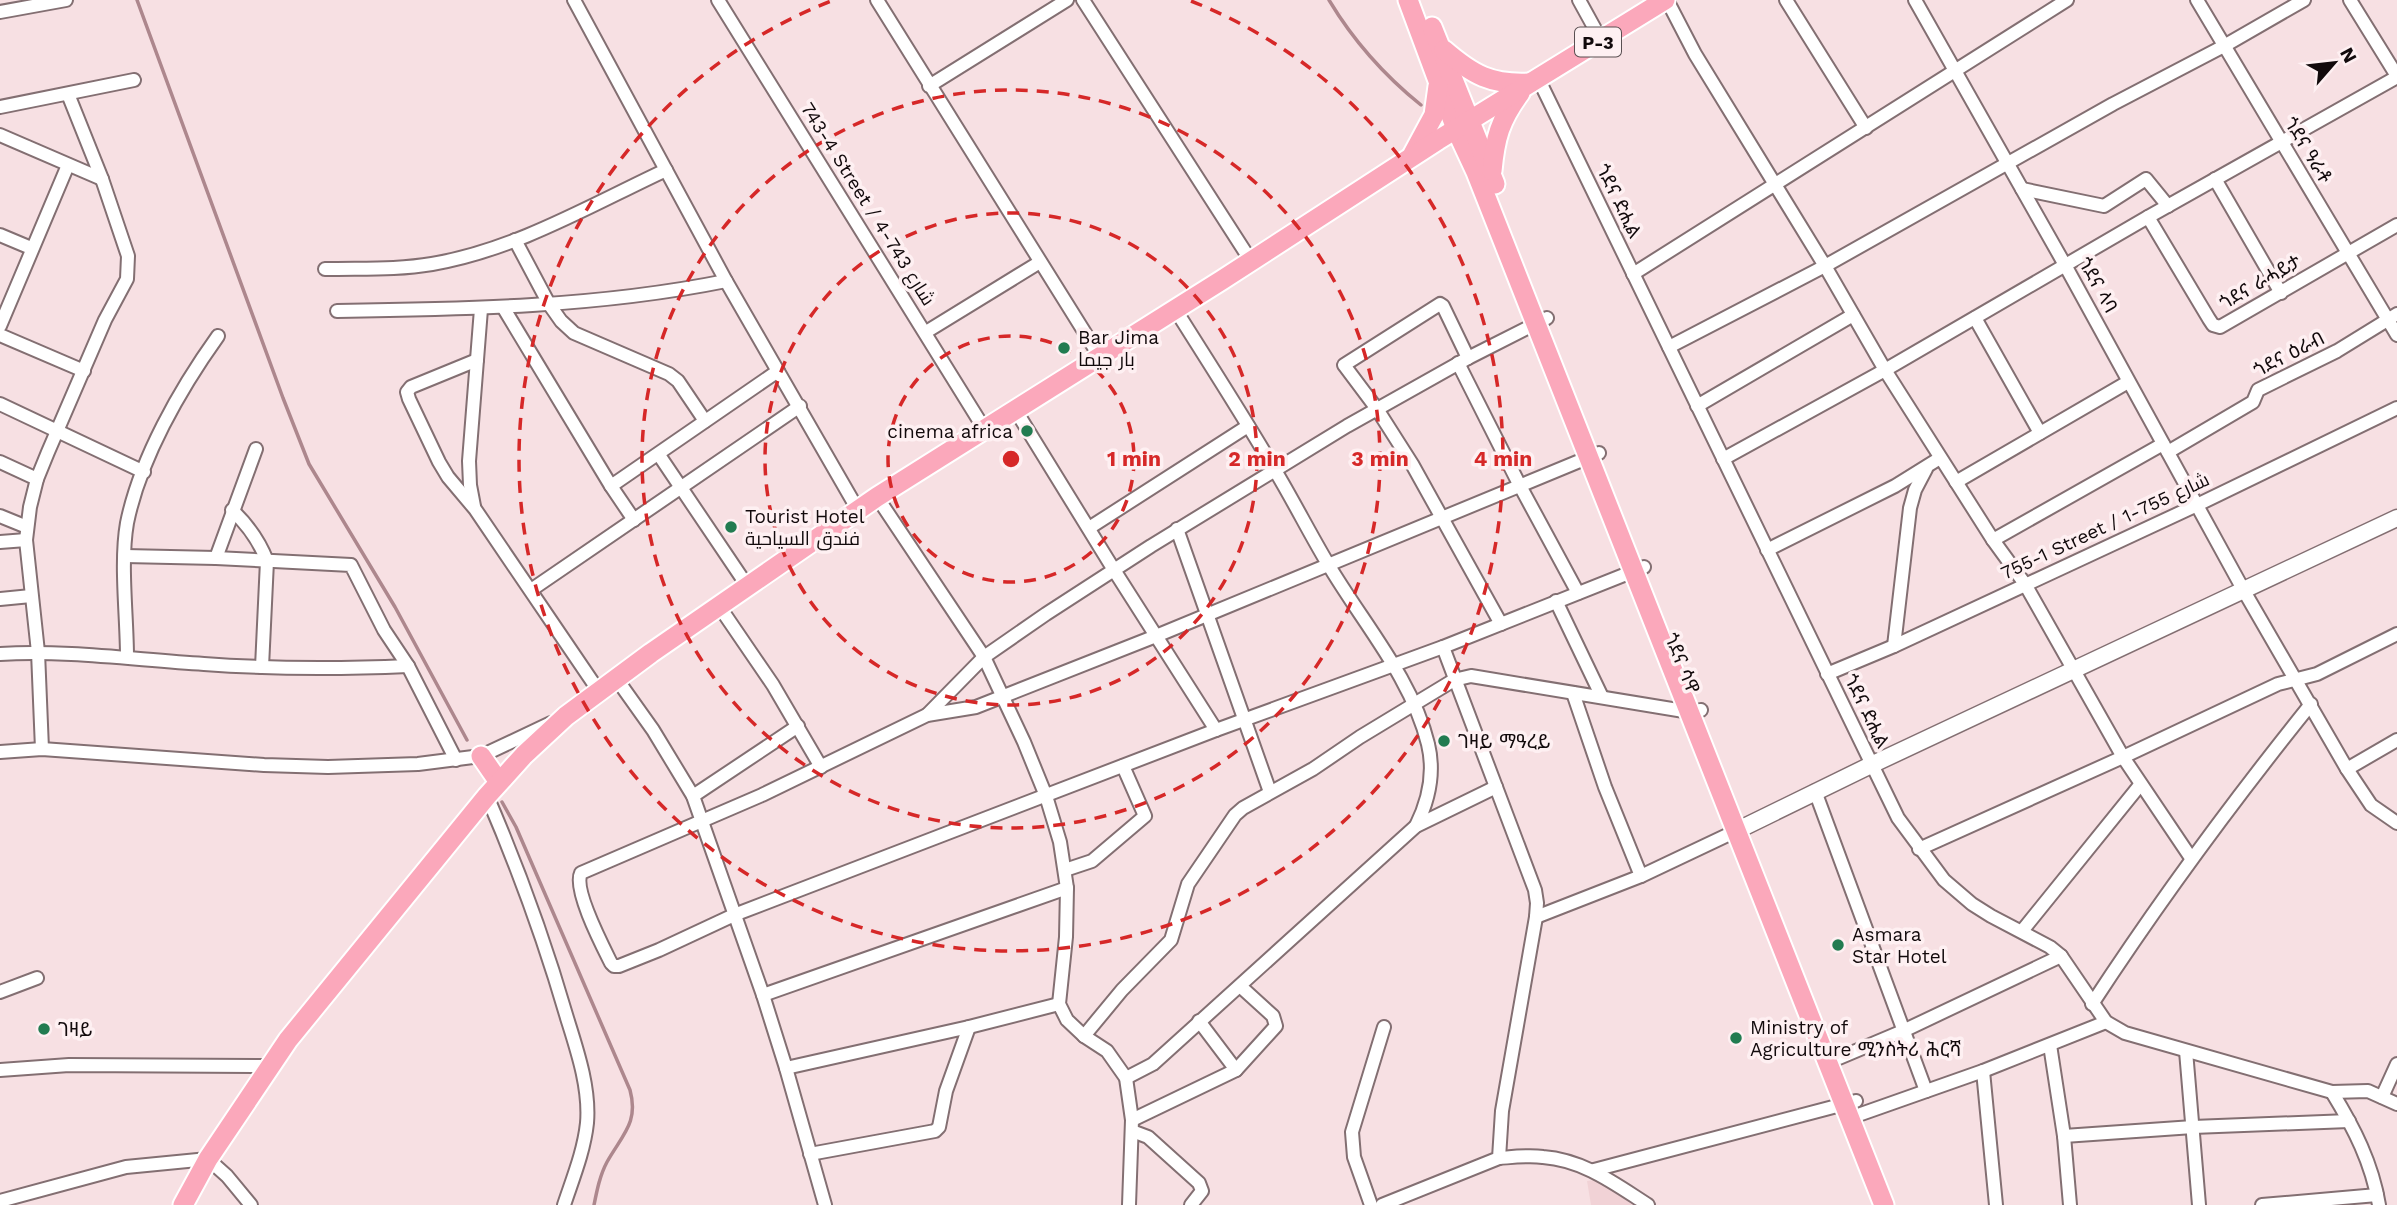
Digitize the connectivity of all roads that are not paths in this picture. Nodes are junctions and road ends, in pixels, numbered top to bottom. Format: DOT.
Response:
graph roads {
  1 [pos="66,0"];
  2 [pos="573,0"];
  3 [pos="718,0"];
  4 [pos="877,0"];
  5 [pos="1067,0"];
  6 [pos="1083,0"];
  7 [pos="1408,0"];
  8 [pos="1421,0"];
  9 [pos="1579,0"];
  10 [pos="1666,0"];
  11 [pos="1786,0"];
  12 [pos="1915,0"];
  13 [pos="2067,0"];
  14 [pos="2197,0"];
  15 [pos="2304,0"];
  16 [pos="2350,0"];
  17 [pos="0,12"];
  18 [pos="1601,40"];
  19 [pos="2224,46"];
  20 [pos="1441,48"];
  21 [pos="1955,69"];
  22 [pos="2397,76"];
  23 [pos="134,80"];
  24 [pos="1439,81"];
  25 [pos="1531,83"];
  26 [pos="929,86"];
  27 [pos="68,94"];
  28 [pos="0,107"];
  29 [pos="1463,125"];
  30 [pos="1866,128"];
  31 [pos="0,135"];
  32 [pos="2282,143"];
  33 [pos="1413,156"];
  34 [pos="2008,164"];
  35 [pos="68,165"];
  36 [pos="666,170"];
  37 [pos="1484,174"];
  38 [pos="102,179"];
  39 [pos="2216,180"];
  40 [pos="1776,185"];
  41 [pos="2022,189"];
  42 [pos="2168,206"];
  43 [pos="2148,217"];
  44 [pos="2397,225"];
  45 [pos="0,234"];
  46 [pos="515,240"];
  47 [pos="31,248"];
  48 [pos="2348,253"];
  49 [pos="1251,261"];
  50 [pos="1040,262"];
  51 [pos="2065,265"];
  52 [pos="1825,266"];
  53 [pos="325,269"];
  54 [pos="1633,274"];
  55 [pos="726,281"];
  56 [pos="2281,293"];
  57 [pos="549,304"];
  58 [pos="503,307"];
  59 [pos="481,309"];
  60 [pos="1175,309"];
  61 [pos="337,311"];
  62 [pos="1853,316"];
  63 [pos="2393,316"];
  64 [pos="1975,318"];
  65 [pos="1541,321"];
  66 [pos="0,326"];
  67 [pos="926,332"];
  68 [pos="0,335"];
  69 [pos="2397,335"];
  70 [pos="218,336"];
  71 [pos="1669,347"];
  72 [pos="1100,357"];
  73 [pos="477,360"];
  74 [pos="1463,360"];
  75 [pos="1885,370"];
  76 [pos="83,371"];
  77 [pos="778,371"];
  78 [pos="2128,382"];
  79 [pos="0,404"];
  80 [pos="800,406"];
  81 [pos="1697,406"];
  82 [pos="2397,408"];
  83 [pos="1377,409"];
  84 [pos="1016,411"];
  85 [pos="705,421"];
  86 [pos="1248,426"];
  87 [pos="985,430"];
  88 [pos="58,432"];
  89 [pos="2040,433"];
  90 [pos="2165,448"];
  91 [pos="256,449"];
  92 [pos="659,455"];
  93 [pos="1593,455"];
  94 [pos="1940,458"];
  95 [pos="1723,459"];
  96 [pos="0,462"];
  97 [pos="1926,468"];
  98 [pos="144,471"];
  99 [pos="1276,471"];
  100 [pos="37,479"];
  101 [pos="1956,482"];
  102 [pos="1519,484"];
  103 [pos="611,486"];
  104 [pos="681,488"];
  105 [pos="877,497"];
  106 [pos="2197,505"];
  107 [pos="475,509"];
  108 [pos="232,510"];
  109 [pos="858,510"];
  110 [pos="0,516"];
  111 [pos="1442,516"];
  112 [pos="2397,518"];
  113 [pos="634,520"];
  114 [pos="1089,528"];
  115 [pos="1177,529"];
  116 [pos="26,533"];
  117 [pos="1993,540"];
  118 [pos="0,542"];
  119 [pos="1767,550"];
  120 [pos="125,556"];
  121 [pos="216,558"];
  122 [pos="267,561"];
  123 [pos="1328,564"];
  124 [pos="1114,570"];
  125 [pos="1639,570"];
  126 [pos="2025,584"];
  127 [pos="748,587"];
  128 [pos="531,590"];
  129 [pos="2244,591"];
  130 [pos="1578,593"];
  131 [pos="31,596"];
  132 [pos="0,599"];
  133 [pos="1556,601"];
  134 [pos="719,606"];
  135 [pos="1207,614"];
  136 [pos="1501,624"];
  137 [pos="2397,634"];
  138 [pos="1156,636"];
  139 [pos="1894,646"];
  140 [pos="1443,647"];
  141 [pos="38,652"];
  142 [pos="0,654"];
  143 [pos="127,657"];
  144 [pos="984,657"];
  145 [pos="408,666"];
  146 [pos="1392,666"];
  147 [pos="262,667"];
  148 [pos="2075,669"];
  149 [pos="1827,674"];
  150 [pos="616,678"];
  151 [pos="1454,680"];
  152 [pos="2298,681"];
  153 [pos="598,691"];
  154 [pos="1573,693"];
  155 [pos="1003,696"];
  156 [pos="1602,697"];
  157 [pos="2311,704"];
  158 [pos="1414,705"];
  159 [pos="1695,711"];
  160 [pos="927,715"];
  161 [pos="566,716"];
  162 [pos="1244,720"];
  163 [pos="797,726"];
  164 [pos="1216,730"];
  165 [pos="2397,740"];
  166 [pos="42,749"];
  167 [pos="0,752"];
  168 [pos="481,756"];
  169 [pos="2123,757"];
  170 [pos="456,760"];
  171 [pos="1871,765"];
  172 [pos="1124,766"];
  173 [pos="821,767"];
  174 [pos="2347,769"];
  175 [pos="2140,785"];
  176 [pos="1496,787"];
  177 [pos="493,789"];
  178 [pos="1815,791"];
  179 [pos="1270,792"];
  180 [pos="693,796"];
  181 [pos="1046,796"];
  182 [pos="702,820"];
  183 [pos="2397,823"];
  184 [pos="1416,826"];
  185 [pos="1741,828"];
  186 [pos="1919,849"];
  187 [pos="2191,858"];
  188 [pos="1065,870"];
  189 [pos="1641,876"];
  190 [pos="1067,888"];
  191 [pos="734,915"];
  192 [pos="1536,917"];
  193 [pos="2022,931"];
  194 [pos="2061,956"];
  195 [pos="37,978"];
  196 [pos="1240,986"];
  197 [pos="0,992"];
  198 [pos="763,995"];
  199 [pos="2092,1003"];
  200 [pos="1059,1004"];
  201 [pos="1199,1021"];
  202 [pos="2106,1023"];
  203 [pos="969,1027"];
  204 [pos="1384,1027"];
  205 [pos="1903,1031"];
  206 [pos="1084,1037"];
  207 [pos="2050,1045"];
  208 [pos="2186,1051"];
  209 [pos="1839,1058"];
  210 [pos="2397,1064"];
  211 [pos="269,1066"];
  212 [pos="786,1068"];
  213 [pos="0,1070"];
  214 [pos="1236,1070"];
  215 [pos="1983,1071"];
  216 [pos="1126,1078"];
  217 [pos="1926,1091"];
  218 [pos="2332,1092"];
  219 [pos="2382,1097"];
  220 [pos="2397,1104"];
  221 [pos="1854,1106"];
  222 [pos="2349,1121"];
  223 [pos="1132,1126"];
  224 [pos="2193,1127"];
  225 [pos="2064,1136"];
  226 [pos="810,1154"];
  227 [pos="1499,1158"];
  228 [pos="208,1159"];
  229 [pos="1594,1170"];
  230 [pos="2378,1200"];
  231 [pos="0,1201"];
  232 [pos="6,1205"];
  233 [pos="183,1205"];
  234 [pos="251,1205"];
  235 [pos="564,1205"];
  236 [pos="825,1205"];
  237 [pos="1129,1205"];
  238 [pos="1191,1205"];
  239 [pos="1371,1205"];
  240 [pos="1382,1205"];
  241 [pos="1648,1205"];
  242 [pos="1884,1205"];
  243 [pos="1897,1205"];
  244 [pos="1996,1205"];
  245 [pos="2070,1205"];
  246 [pos="2199,1205"];
  247 [pos="2262,1205"];
  1 -- 17 [label="street"];
  2 -- 36 [label="street"];
  3 -- 67 [label="street, 743-4 Street / شارع 743-4"];
  4 -- 26 [label="street"];
  5 -- 26 [label="street"];
  6 -- 49 [label="street"];
  7 -- 24 [label="main road"];
  8 -- 20 [label="main road"];
  9 -- 18 [label="street"];
  10 -- 18 [label="main road, P-3"];
  10 -- 40 [label="street"];
  11 -- 30 [label="street"];
  12 -- 21 [label="street, ጎደና ላባ"];
  13 -- 21 [label="street"];
  14 -- 19 [label="street, ጎደና ዓራቶ"];
  15 -- 19 [label="street"];
  16 -- 22 [label="street"];
  18 -- 25 [label="main road, P-3"];
  19 -- 32 [label="street, ጎደና ዓራቶ"];
  19 -- 34 [label="street"];
  20 -- 25 [label="main road"];
  20 -- 29 [label="main road"];
  21 -- 30 [label="street"];
  21 -- 34 [label="street, ጎደና ላባ"];
  22 -- 32 [label="street"];
  23 -- 27 [label="street"];
  24 -- 29 [label="main road"];
  24 -- 33 [label="main road"];
  25 -- 29 [label="main road, P-3"];
  25 -- 37 [label="main road"];
  25 -- 54 [label="street, ጎደና ድሒል"];
  26 -- 50 [label="street"];
  27 -- 28 [label="street"];
  27 -- 38 [label="street"];
  29 -- 33 [label="main road, P-3"];
  29 -- 37 [label="main road, ጎደና ሳዋ"];
  30 -- 40 [label="street"];
  31 -- 35 [label="street"];
  32 -- 39 [label="street"];
  32 -- 48 [label="street, ጎደና ዓራቶ"];
  33 -- 37 [label="main road"];
  33 -- 49 [label="main road, P-3"];
  34 -- 41 [label="street, ጎደና ላባ"];
  34 -- 52 [label="street"];
  35 -- 38 [label="street"];
  35 -- 47 [label="street"];
  36 -- 46 [label="street"];
  36 -- 55 [label="street"];
  37 -- 65 [label="main road, ጎደና ሳዋ"];
  38 -- 76 [label="street"];
  39 -- 42 [label="street"];
  39 -- 56 [label="street"];
  40 -- 52 [label="street"];
  40 -- 54 [label="street"];
  41 -- 42 [label="street"];
  41 -- 51 [label="street, ጎደና ላባ"];
  42 -- 43 [label="street"];
  43 -- 51 [label="street"];
  43 -- 56 [label="street, ጎደና ራሓይታ"];
  44 -- 48 [label="street, ጎደና ራሓይታ"];
  45 -- 47 [label="street"];
  46 -- 53 [label="street"];
  46 -- 57 [label="street"];
  47 -- 66 [label="street"];
  48 -- 56 [label="street, ጎደና ራሓይታ"];
  48 -- 63 [label="street, ጎደና ዓራቶ"];
  49 -- 60 [label="main road, P-3"];
  50 -- 67 [label="street"];
  50 -- 72 [label="street"];
  51 -- 64 [label="street"];
  51 -- 78 [label="street, ጎደና ላባ"];
  52 -- 62 [label="street"];
  52 -- 71 [label="street"];
  54 -- 71 [label="street, ጎደና ድሒል"];
  55 -- 57 [label="street"];
  55 -- 77 [label="street"];
  57 -- 58 [label="street"];
  57 -- 85 [label="street"];
  58 -- 59 [label="street"];
  58 -- 103 [label="street"];
  59 -- 61 [label="street"];
  59 -- 73 [label="street"];
  60 -- 72 [label="main road, P-3"];
  60 -- 86 [label="street"];
  62 -- 75 [label="street"];
  62 -- 81 [label="street"];
  63 -- 69 [label="street, ጎደና ዓራቶ"];
  63 -- 90 [label="street, ጎደና ዕራብ"];
  64 -- 75 [label="street"];
  64 -- 89 [label="street"];
  65 -- 74 [label="street"];
  65 -- 93 [label="main road, ጎደና ሳዋ"];
  67 -- 87 [label="street, 743-4 Street / شارع 743-4"];
  68 -- 76 [label="street"];
  70 -- 98 [label="street"];
  71 -- 81 [label="street, ጎደና ድሒል"];
  72 -- 84 [label="main road, P-3"];
  73 -- 107 [label="street"];
  73 -- 107 [label="street"];
  74 -- 83 [label="street"];
  74 -- 83 [label="street"];
  74 -- 102 [label="street"];
  75 -- 94 [label="street"];
  75 -- 95 [label="street"];
  76 -- 88 [label="street"];
  77 -- 80 [label="street"];
  77 -- 85 [label="street"];
  78 -- 89 [label="street"];
  78 -- 90 [label="street, ጎደና ላባ"];
  79 -- 88 [label="street"];
  80 -- 104 [label="street"];
  80 -- 109 [label="street"];
  81 -- 95 [label="street, ጎደና ድሒል"];
  82 -- 106 [label="street, 755-1 Street / شارع 755-1"];
  83 -- 99 [label="street"];
  83 -- 111 [label="street"];
  84 -- 87 [label="main road, P-3"];
  84 -- 114 [label="street"];
  85 -- 92 [label="street"];
  86 -- 99 [label="street"];
  86 -- 114 [label="street"];
  87 -- 105 [label="main road, P-3"];
  88 -- 98 [label="street"];
  88 -- 100 [label="street"];
  89 -- 101 [label="street"];
  90 -- 106 [label="street, ጎደና ላባ"];
  90 -- 117 [label="street, ጎደና ዕራብ"];
  91 -- 108 [label="street"];
  92 -- 103 [label="street"];
  92 -- 104 [label="street"];
  93 -- 102 [label="street"];
  93 -- 125 [label="main road, ጎደና ሳዋ"];
  94 -- 97 [label="street"];
  94 -- 101 [label="street"];
  95 -- 119 [label="street, ጎደና ድሒል"];
  96 -- 100 [label="street"];
  97 -- 119 [label="street"];
  97 -- 139 [label="street"];
  98 -- 120 [label="street"];
  99 -- 115 [label="street"];
  99 -- 123 [label="street"];
  100 -- 116 [label="street"];
  101 -- 117 [label="street"];
  102 -- 111 [label="street"];
  102 -- 130 [label="street"];
  103 -- 113 [label="street"];
  104 -- 113 [label="street"];
  104 -- 127 [label="street"];
  105 -- 109 [label="main road, P-3"];
  105 -- 144 [label="street"];
  106 -- 126 [label="street, 755-1 Street / شارع 755-1"];
  106 -- 129 [label="street, ጎደና ላባ"];
  107 -- 128 [label="street"];
  108 -- 121 [label="street"];
  108 -- 122 [label="street"];
  109 -- 127 [label="main road, P-3"];
  110 -- 116 [label="street"];
  111 -- 123 [label="street"];
  111 -- 136 [label="street"];
  112 -- 129 [label="street"];
  113 -- 128 [label="street"];
  114 -- 124 [label="street"];
  115 -- 124 [label="street"];
  115 -- 135 [label="street"];
  116 -- 118 [label="street"];
  116 -- 131 [label="street"];
  117 -- 126 [label="street"];
  119 -- 149 [label="street, ጎደና ድሒል"];
  120 -- 121 [label="street"];
  120 -- 143 [label="street"];
  121 -- 122 [label="street"];
  122 -- 145 [label="street"];
  122 -- 147 [label="street"];
  123 -- 135 [label="street"];
  123 -- 146 [label="street"];
  124 -- 138 [label="street"];
  124 -- 144 [label="street"];
  125 -- 130 [label="street"];
  125 -- 159 [label="main road, ጎደና ሳዋ"];
  126 -- 139 [label="street, 755-1 Street / شارع 755-1"];
  126 -- 148 [label="street"];
  127 -- 134 [label="main road, P-3"];
  128 -- 153 [label="street"];
  129 -- 148 [label="street"];
  129 -- 152 [label="street, ጎደና ላባ"];
  130 -- 133 [label="street"];
  131 -- 132 [label="street"];
  131 -- 141 [label="street"];
  133 -- 136 [label="street"];
  133 -- 156 [label="street"];
  134 -- 150 [label="main road, P-3"];
  134 -- 163 [label="street"];
  135 -- 138 [label="street"];
  135 -- 162 [label="street"];
  136 -- 140 [label="street"];
  137 -- 152 [label="street"];
  138 -- 155 [label="street"];
  138 -- 164 [label="street"];
  139 -- 149 [label="street, 755-1 Street / شارع 755-1"];
  140 -- 146 [label="street"];
  140 -- 151 [label="street"];
  141 -- 142 [label="street"];
  141 -- 143 [label="street"];
  141 -- 166 [label="street"];
  143 -- 147 [label="street"];
  144 -- 155 [label="street"];
  144 -- 160 [label="street"];
  145 -- 147 [label="street"];
  145 -- 170 [label="street"];
  146 -- 158 [label="street"];
  146 -- 162 [label="street"];
  148 -- 169 [label="street"];
  148 -- 171 [label="street"];
  149 -- 171 [label="street, ጎደና ድሒል"];
  150 -- 153 [label="main road, P-3"];
  150 -- 180 [label="street"];
  151 -- 154 [label="street"];
  151 -- 158 [label="street"];
  151 -- 176 [label="street"];
  152 -- 157 [label="street, ጎደና ላባ"];
  152 -- 169 [label="street"];
  153 -- 161 [label="main road, P-3"];
  154 -- 156 [label="street"];
  154 -- 189 [label="street"];
  155 -- 160 [label="street"];
  155 -- 181 [label="street"];
  156 -- 159 [label="street"];
  157 -- 174 [label="street, ጎደና ላባ"];
  157 -- 187 [label="street"];
  158 -- 179 [label="street"];
  158 -- 184 [label="street"];
  159 -- 185 [label="main road, ጎደና ሳዋ"];
  160 -- 173 [label="street"];
  161 -- 168 [label="street"];
  161 -- 177 [label="main road, P-3"];
  162 -- 164 [label="street"];
  162 -- 179 [label="street"];
  163 -- 173 [label="street"];
  163 -- 180 [label="street"];
  164 -- 172 [label="street"];
  165 -- 174 [label="street"];
  166 -- 167 [label="street"];
  166 -- 170 [label="street"];
  168 -- 170 [label="street"];
  168 -- 177 [label="main road"];
  169 -- 175 [label="street"];
  169 -- 186 [label="street"];
  171 -- 178 [label="street"];
  171 -- 186 [label="street, ጎደና ድሒል"];
  172 -- 181 [label="street"];
  172 -- 188 [label="street"];
  173 -- 182 [label="street"];
  174 -- 183 [label="street, ጎደና ላባ"];
  175 -- 187 [label="street"];
  175 -- 193 [label="street"];
  176 -- 184 [label="street"];
  176 -- 192 [label="street"];
  177 -- 211 [label="main road, P-3"];
  177 -- 235 [label="street"];
  178 -- 185 [label="street"];
  178 -- 205 [label="street"];
  179 -- 206 [label="street"];
  180 -- 182 [label="street"];
  181 -- 188 [label="street"];
  181 -- 191 [label="street"];
  182 -- 191 [label="street"];
  182 -- 191 [label="street"];
  184 -- 196 [label="street"];
  185 -- 189 [label="street"];
  185 -- 209 [label="main road, ጎደና ሳዋ"];
  185 -- 221 [label="main road, ጎደና ሳዋ"];
  186 -- 193 [label="street, ጎደና ድሒል"];
  187 -- 199 [label="street"];
  188 -- 190 [label="street"];
  189 -- 192 [label="street"];
  190 -- 198 [label="street"];
  190 -- 200 [label="street"];
  191 -- 198 [label="street"];
  192 -- 227 [label="street"];
  193 -- 194 [label="street, ጎደና ድሒል"];
  194 -- 199 [label="street, ጎደና ድሒል"];
  194 -- 205 [label="street"];
  195 -- 197 [label="street"];
  196 -- 201 [label="street"];
  196 -- 214 [label="street"];
  198 -- 212 [label="street"];
  199 -- 202 [label="street, ጎደና ድሒል"];
  200 -- 203 [label="street"];
  200 -- 206 [label="street"];
  201 -- 214 [label="street"];
  201 -- 216 [label="street"];
  202 -- 207 [label="street"];
  202 -- 208 [label="street"];
  203 -- 212 [label="street"];
  203 -- 226 [label="street"];
  204 -- 239 [label="street"];
  205 -- 209 [label="street"];
  205 -- 217 [label="street"];
  206 -- 216 [label="street"];
  207 -- 215 [label="street"];
  207 -- 225 [label="street"];
  208 -- 218 [label="street"];
  208 -- 224 [label="street"];
  209 -- 221 [label="main road, ጎደና ሳዋ"];
  210 -- 219 [label="street"];
  211 -- 213 [label="street"];
  211 -- 228 [label="main road, P-3"];
  212 -- 226 [label="street"];
  214 -- 223 [label="street"];
  215 -- 217 [label="street"];
  215 -- 244 [label="street"];
  216 -- 223 [label="street"];
  217 -- 221 [label="street"];
  218 -- 219 [label="street"];
  218 -- 222 [label="street"];
  219 -- 220 [label="street"];
  221 -- 229 [label="street"];
  221 -- 242 [label="main road, ጎደና ሳዋ"];
  221 -- 243 [label="main road, ጎደና ሳዋ"];
  222 -- 224 [label="street"];
  222 -- 230 [label="street"];
  223 -- 237 [label="street"];
  223 -- 238 [label="street"];
  224 -- 225 [label="street"];
  224 -- 246 [label="street"];
  225 -- 245 [label="street"];
  226 -- 236 [label="street"];
  227 -- 229 [label="street"];
  227 -- 240 [label="street"];
  228 -- 231 [label="street"];
  228 -- 233 [label="main road, P-3"];
  228 -- 234 [label="street"];
  229 -- 241 [label="street"];
  230 -- 247 [label="street"];
  231 -- 232 [label="street"];
}
